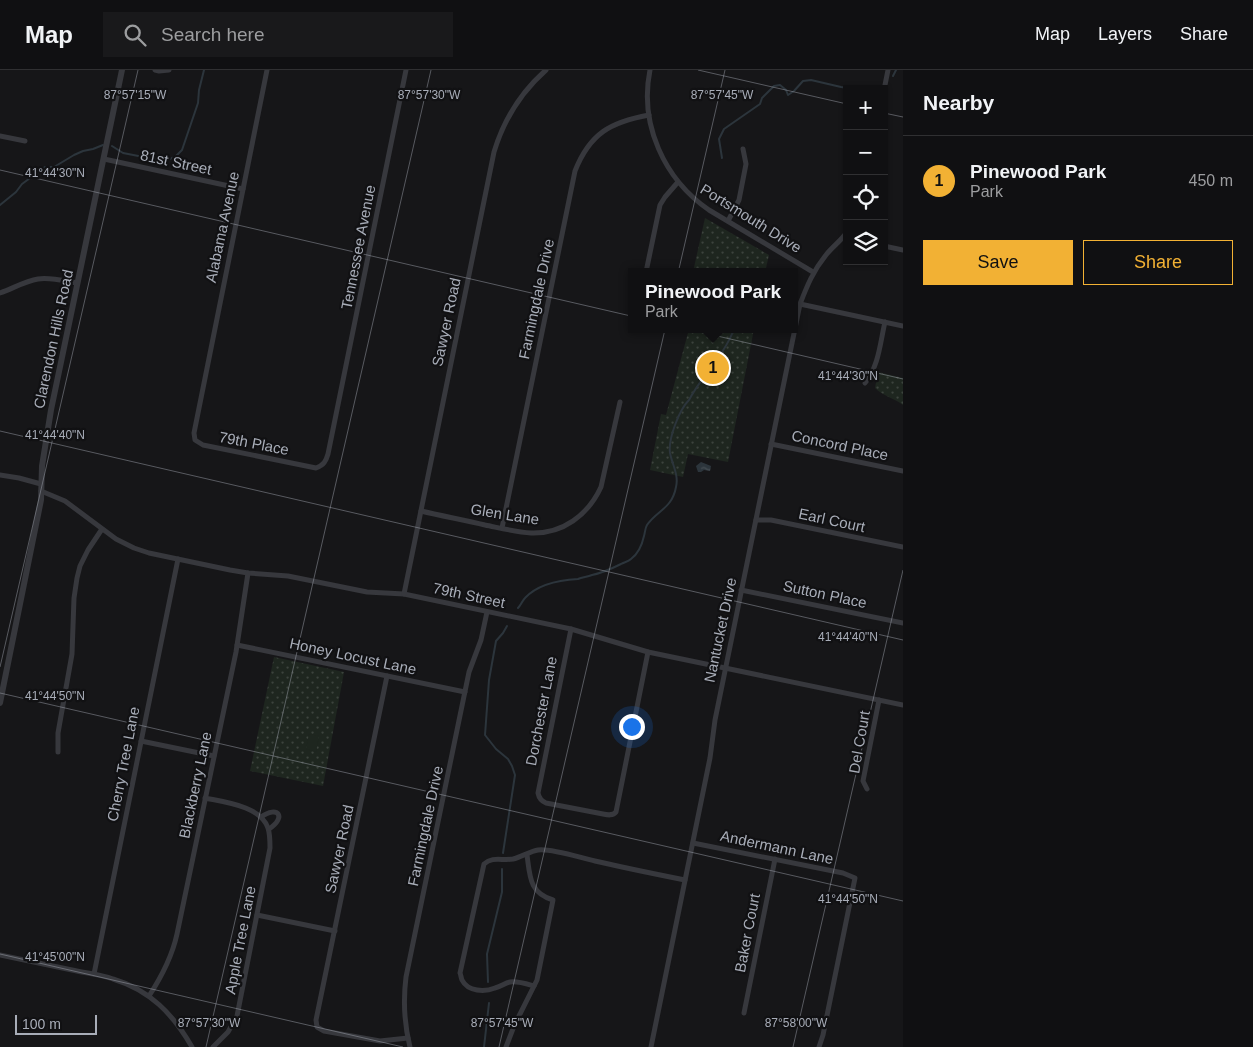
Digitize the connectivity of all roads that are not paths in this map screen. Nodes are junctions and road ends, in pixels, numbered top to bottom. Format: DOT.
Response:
graph roads {
  1 [pos="122,70"];
  2 [pos="155,70"];
  3 [pos="169,70"];
  4 [pos="267,70"];
  5 [pos="406,70"];
  6 [pos="545,70"];
  7 [pos="650,70"];
  8 [pos="888,70"];
  9 [pos="885,85"];
  10 [pos="649,115"];
  11 [pos="0,136"];
  12 [pos="25,141"];
  13 [pos="743,149"];
  14 [pos="104,159"];
  15 [pos="678,182"];
  16 [pos="243,189"];
  17 [pos="728,221"];
  18 [pos="843,240"];
  19 [pos="888,247"];
  20 [pos="903,250"];
  21 [pos="647,268"];
  22 [pos="814,272"];
  23 [pos="77,283"];
  24 [pos="0,293"];
  25 [pos="800,304"];
  26 [pos="798,314"];
  27 [pos="884,322"];
  28 [pos="903,326"];
  29 [pos="794,333"];
  30 [pos="865,383"];
  31 [pos="202,389"];
  32 [pos="620,402"];
  33 [pos="334,429"];
  34 [pos="771,444"];
  35 [pos="903,471"];
  36 [pos="0,475"];
  37 [pos="41,488"];
  38 [pos="420,511"];
  39 [pos="756,520"];
  40 [pos="102,528"];
  41 [pos="502,528"];
  42 [pos="903,547"];
  43 [pos="178,559"];
  44 [pos="248,573"];
  45 [pos="741,590"];
  46 [pos="404,594"];
  47 [pos="487,612"];
  48 [pos="903,623"];
  49 [pos="571,629"];
  50 [pos="237,645"];
  51 [pos="648,652"];
  52 [pos="725,668"];
  53 [pos="387,676"];
  54 [pos="465,692"];
  55 [pos="879,700"];
  56 [pos="0,703"];
  57 [pos="903,705"];
  58 [pos="141,741"];
  59 [pos="58,752"];
  60 [pos="214,756"];
  61 [pos="867,789"];
  62 [pos="205,798"];
  63 [pos="261,817"];
  64 [pos="269,829"];
  65 [pos="693,843"];
  66 [pos="527,855"];
  67 [pos="774,859"];
  68 [pos="685,880"];
  69 [pos="258,916"];
  70 [pos="335,931"];
  71 [pos="0,955"];
  72 [pos="94,974"];
  73 [pos="534,986"];
  74 [pos="149,996"];
  75 [pos="744,1012"];
  76 [pos="408,1038"];
  77 [pos="192,1047"];
  78 [pos="213,1047"];
  79 [pos="410,1047"];
  80 [pos="506,1047"];
  81 [pos="651,1047"];
  82 [pos="819,1047"];
  1 -- 14 [label="street, Clarendon Hills Road"];
  2 -- 3 [label="street"];
  4 -- 16 [label="street, Alabama Avenue"];
  5 -- 33 [label="street, Tennessee Avenue"];
  6 -- 38 [label="street, Sawyer Road"];
  7 -- 10 [label="street, Portsmouth Drive"];
  8 -- 9 [label="street"];
  10 -- 15 [label="street, Portsmouth Drive"];
  10 -- 41 [label="street, Farmingdale Drive"];
  11 -- 12 [label="street"];
  13 -- 17 [label="street"];
  14 -- 16 [label="street, 81st Street"];
  14 -- 23 [label="street, Clarendon Hills Road"];
  15 -- 17 [label="street, Portsmouth Drive"];
  15 -- 21 [label="street"];
  16 -- 31 [label="street, Alabama Avenue"];
  17 -- 22 [label="street, Portsmouth Drive"];
  18 -- 22 [label="street, Nantucket Drive"];
  19 -- 20 [label="street"];
  22 -- 25 [label="street, Nantucket Drive"];
  23 -- 24 [label="street"];
  23 -- 37 [label="street, Clarendon Hills Road"];
  25 -- 26 [label="street, Nantucket Drive"];
  25 -- 27 [label="street"];
  27 -- 28 [label="street"];
  27 -- 30 [label="street"];
  29 -- 34 [label="street, Nantucket Drive"];
  31 -- 33 [label="street, 79th Place"];
  32 -- 41 [label="street, Glen Lane"];
  34 -- 35 [label="street, Concord Place"];
  34 -- 39 [label="street, Nantucket Drive"];
  36 -- 37 [label="street, 79th Street"];
  37 -- 40 [label="street, 79th Street"];
  37 -- 56 [label="street, Clarendon Hills Road"];
  38 -- 41 [label="street, Glen Lane"];
  38 -- 46 [label="street, Sawyer Road"];
  39 -- 42 [label="street, Earl Court"];
  39 -- 45 [label="street, Nantucket Drive"];
  40 -- 43 [label="street, 79th Street"];
  40 -- 59 [label="street"];
  43 -- 44 [label="street, 79th Street"];
  43 -- 58 [label="street, Cherry Tree Lane"];
  44 -- 46 [label="street, 79th Street"];
  44 -- 50 [label="street, Blackberry Lane"];
  45 -- 48 [label="street, Sutton Place"];
  45 -- 52 [label="street, Nantucket Drive"];
  46 -- 47 [label="street, 79th Street"];
  47 -- 49 [label="street, 79th Street"];
  47 -- 54 [label="street, Farmingdale Drive"];
  49 -- 51 [label="street, 79th Street"];
  49 -- 51 [label="street, Dorchester Lane"];
  50 -- 53 [label="street, Honey Locust Lane"];
  50 -- 60 [label="street, Blackberry Lane"];
  51 -- 52 [label="street, 79th Street"];
  52 -- 55 [label="street, 79th Street"];
  52 -- 65 [label="street, Nantucket Drive"];
  53 -- 54 [label="street, Honey Locust Lane"];
  53 -- 70 [label="street, Sawyer Road"];
  54 -- 76 [label="street, Farmingdale Drive"];
  55 -- 57 [label="street, 79th Street"];
  55 -- 61 [label="street, Del Court"];
  58 -- 60 [label="street"];
  58 -- 72 [label="street, Cherry Tree Lane"];
  60 -- 62 [label="street, Blackberry Lane"];
  62 -- 63 [label="street, Apple Tree Lane"];
  62 -- 74 [label="street, Blackberry Lane"];
  63 -- 64 [label="street, Apple Tree Lane"];
  63 -- 64 [label="street, Apple Tree Lane"];
  64 -- 69 [label="street, Apple Tree Lane"];
  65 -- 67 [label="street, Andermann Lane"];
  65 -- 68 [label="street, Nantucket Drive"];
  66 -- 68 [label="street"];
  66 -- 73 [label="street"];
  66 -- 73 [label="street"];
  67 -- 75 [label="street, Baker Court"];
  67 -- 82 [label="street, Andermann Lane"];
  68 -- 81 [label="street, Nantucket Drive"];
  69 -- 70 [label="street"];
  69 -- 78 [label="street, Apple Tree Lane"];
  70 -- 76 [label="street, Sawyer Road"];
  71 -- 72 [label="street"];
  72 -- 74 [label="street"];
  73 -- 80 [label="street"];
  74 -- 77 [label="street"];
  76 -- 79 [label="street, Farmingdale Drive"];
}
